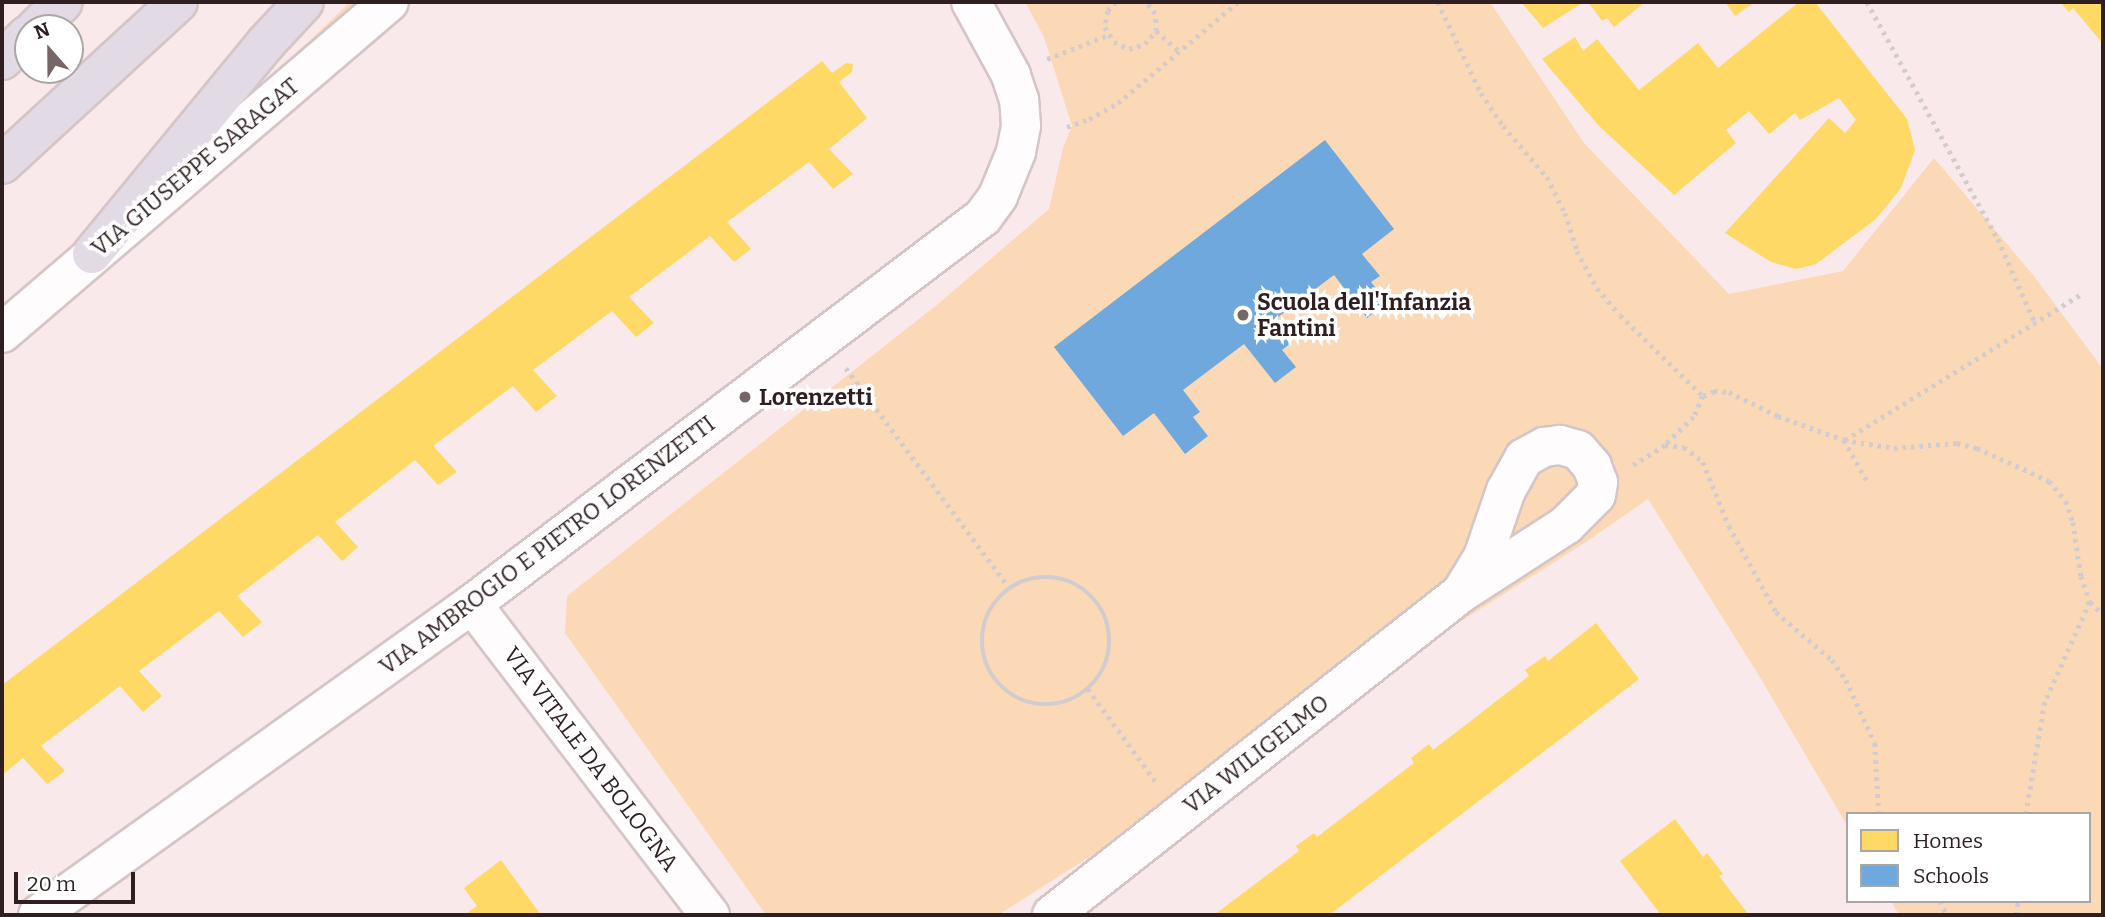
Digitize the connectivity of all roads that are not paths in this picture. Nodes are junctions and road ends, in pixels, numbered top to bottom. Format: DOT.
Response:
graph roads {
  1 [pos="64,2"];
  2 [pos="178,2"];
  3 [pos="304,2"];
  4 [pos="389,2"];
  5 [pos="971,2"];
  6 [pos="51,14"];
  7 [pos="2,164"];
  8 [pos="92,254"];
  9 [pos="2,333"];
  10 [pos="1461,593"];
  11 [pos="472,604"];
  12 [pos="78,899"];
  13 [pos="38,915"];
  14 [pos="710,915"];
  15 [pos="1052,915"];
  1 -- 6 [label="highway"];
  2 -- 7 [label="highway"];
  3 -- 8 [label="highway"];
  4 -- 8 [label="street, VIA GIUSEPPE SARAGAT"];
  5 -- 11 [label="street, VIA AMBROGIO E PIETRO LORENZETTI"];
  8 -- 9 [label="street, VIA GIUSEPPE SARAGAT"];
  10 -- 15 [label="street, VIA WILIGELMO"];
  11 -- 12 [label="street, VIA AMBROGIO E PIETRO LORENZETTI"];
  11 -- 14 [label="street, VIA VITALE DA BOLOGNA"];
  12 -- 13 [label="street, VIA AMBROGIO E PIETRO LORENZETTI"];
}
